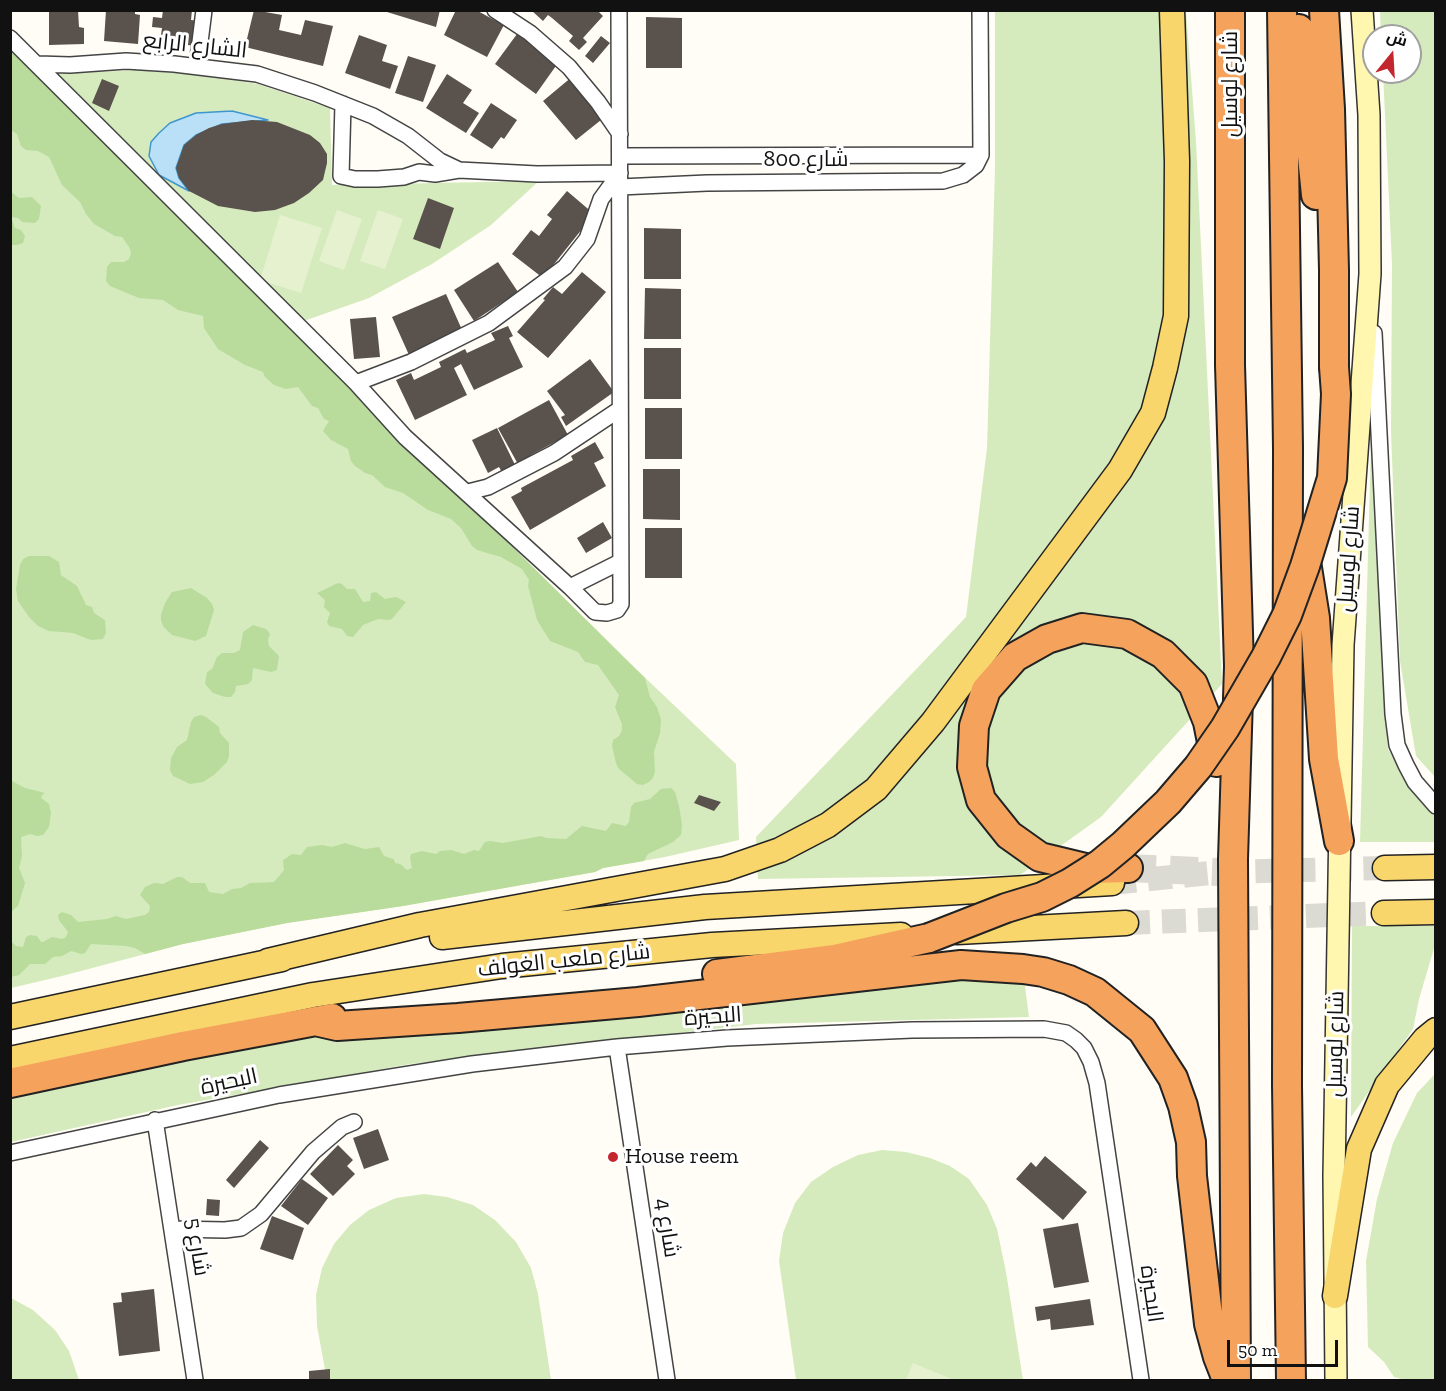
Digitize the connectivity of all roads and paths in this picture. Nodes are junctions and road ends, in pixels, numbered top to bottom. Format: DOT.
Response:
graph roads {
  1 [pos="204,10"];
  2 [pos="495,10"];
  3 [pos="619,10"];
  4 [pos="980,10"];
  5 [pos="1172,10"];
  6 [pos="1213,10"];
  7 [pos="1230,10"];
  8 [pos="1282,10"];
  9 [pos="1297,10"];
  10 [pos="1324,10"];
  11 [pos="1362,10"];
  12 [pos="10,38"];
  13 [pos="38,64"];
  14 [pos="197,66"];
  15 [pos="343,104"];
  16 [pos="1231,114"];
  17 [pos="620,134"];
  18 [pos="707,155"];
  19 [pos="981,155"];
  20 [pos="620,156"];
  21 [pos="459,170"];
  22 [pos="620,180"];
  23 [pos="707,183"];
  24 [pos="1370,274"];
  25 [pos="1334,356"];
  26 [pos="356,383"];
  27 [pos="620,409"];
  28 [pos="1288,448"];
  29 [pos="468,492"];
  30 [pos="620,562"];
  31 [pos="570,587"];
  32 [pos="1433,804"];
  33 [pos="1339,841"];
  34 [pos="1233,859"];
  35 [pos="1436,867"];
  36 [pos="1385,868"];
  37 [pos="1120,876"];
  38 [pos="1436,912"];
  39 [pos="1384,913"];
  40 [pos="1126,923"];
  41 [pos="268,961"];
  42 [pos="10,1017"];
  43 [pos="315,1021"];
  44 [pos="1436,1030"];
  45 [pos="617,1047"];
  46 [pos="10,1059"];
  47 [pos="10,1083"];
  48 [pos="155,1120"];
  49 [pos="354,1122"];
  50 [pos="10,1153"];
  51 [pos="172,1229"];
  52 [pos="1335,1296"];
  53 [pos="195,1380"];
  54 [pos="667,1380"];
  55 [pos="1141,1380"];
  56 [pos="1227,1380"];
  57 [pos="1236,1380"];
  58 [pos="1291,1380"];
  59 [pos="1336,1380"];
  1 -- 14 [label="street"];
  2 -- 17 [label="street"];
  3 -- 17 [label="street"];
  4 -- 19 [label="street"];
  5 -- 41 [label="main road"];
  6 -- 16 [label="highway"];
  7 -- 16 [label="highway, شارع لوسيل"];
  8 -- 28 [label="highway"];
  9 -- 25 [label="highway"];
  10 -- 25 [label="highway"];
  11 -- 24 [label="street"];
  12 -- 13 [label="street"];
  13 -- 14 [label="street, الشارع الرابع"];
  13 -- 26 [label="street"];
  14 -- 15 [label="street, الشارع الرابع"];
  15 -- 21 [label="street, الشارع الرابع"];
  15 -- 21 [label="street, الشارع الرابع"];
  16 -- 34 [label="highway, شارع لوسيل"];
  17 -- 20 [label="street"];
  18 -- 19 [label="street, شارع 800"];
  18 -- 20 [label="street, شارع 800"];
  18 -- 23 [label="street"];
  19 -- 23 [label="street, شارع 800"];
  20 -- 22 [label="street"];
  21 -- 22 [label="street, الشارع الرابع"];
  22 -- 23 [label="street, شارع 800"];
  22 -- 26 [label="street"];
  22 -- 27 [label="street"];
  24 -- 32 [label="street, شارع لوسيل"];
  24 -- 33 [label="street, شارع لوسيل"];
  25 -- 43 [label="highway, bridge"];
  26 -- 29 [label="street"];
  27 -- 29 [label="street"];
  27 -- 30 [label="street"];
  28 -- 33 [label="highway"];
  28 -- 58 [label="highway"];
  29 -- 31 [label="street"];
  30 -- 31 [label="street"];
  30 -- 31 [label="street"];
  33 -- 52 [label="street, شارع لوسيل"];
  34 -- 37 [label="highway"];
  34 -- 57 [label="highway, شارع لوسيل"];
  35 -- 36 [label="main road"];
  37 -- 41 [label="main road, شارع ملعب الغولف"];
  38 -- 39 [label="main road"];
  40 -- 46 [label="main road, شارع ملعب الغولف"];
  41 -- 42 [label="main road, شارع ملعب الغولف"];
  43 -- 47 [label="highway"];
  43 -- 56 [label="highway"];
  44 -- 52 [label="main road"];
  45 -- 48 [label="street, البحيرة"];
  45 -- 54 [label="street, شارع 4"];
  45 -- 55 [label="street, البحيرة"];
  48 -- 50 [label="street, البحيرة"];
  48 -- 51 [label="street, شارع 5"];
  49 -- 51 [label="street"];
  51 -- 53 [label="street, شارع 5"];
  52 -- 59 [label="street, شارع لوسيل"];
}
